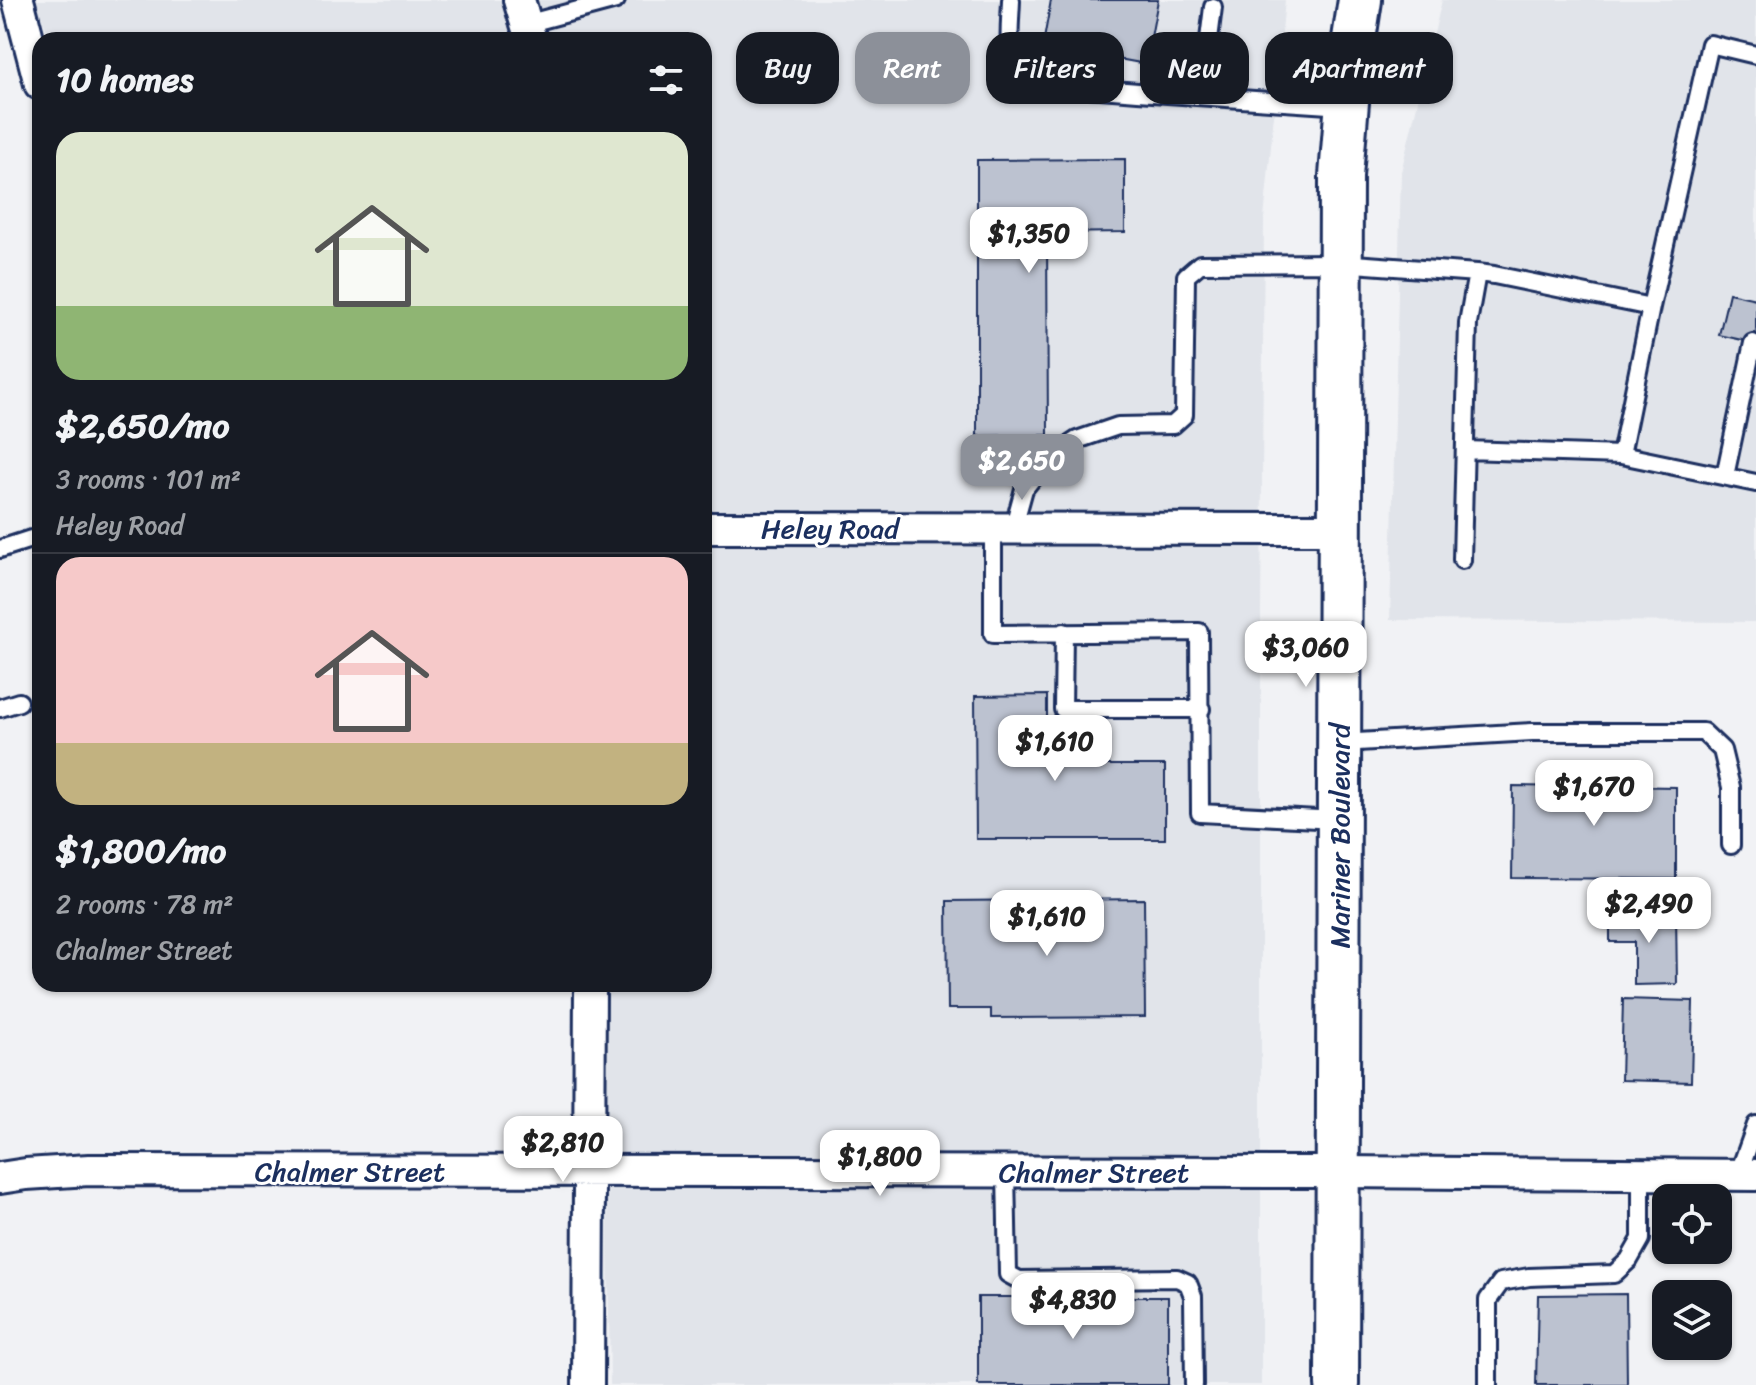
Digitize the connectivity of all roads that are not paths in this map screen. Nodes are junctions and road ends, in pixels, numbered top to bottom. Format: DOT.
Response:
graph roads {
  1 [pos="18,0"];
  2 [pos="616,0"];
  3 [pos="1011,0"];
  4 [pos="1360,0"];
  5 [pos="1213,7"];
  6 [pos="525,21"];
  7 [pos="1210,32"];
  8 [pos="32,53"];
  9 [pos="1756,55"];
  10 [pos="1140,91"];
  11 [pos="1249,99"];
  12 [pos="1346,106"];
  13 [pos="1340,263"];
  14 [pos="1477,273"];
  15 [pos="1651,307"];
  16 [pos="1753,343"];
  17 [pos="1465,450"];
  18 [pos="1621,455"];
  19 [pos="1725,476"];
  20 [pos="1756,483"];
  21 [pos="712,528"];
  22 [pos="1003,529"];
  23 [pos="1339,529"];
  24 [pos="31,539"];
  25 [pos="0,549"];
  26 [pos="1462,560"];
  27 [pos="1064,632"];
  28 [pos="19,702"];
  29 [pos="0,708"];
  30 [pos="1201,709"];
  31 [pos="1339,743"];
  32 [pos="1339,821"];
  33 [pos="1731,845"];
  34 [pos="590,992"];
  35 [pos="1756,1125"];
  36 [pos="590,1171"];
  37 [pos="1006,1172"];
  38 [pos="1338,1172"];
  39 [pos="1641,1174"];
  40 [pos="1747,1175"];
  41 [pos="0,1178"];
  42 [pos="588,1385"];
  43 [pos="1194,1385"];
  44 [pos="1337,1385"];
  45 [pos="1488,1385"];
  1 -- 8 [label="street"];
  2 -- 6 [label="lane"];
  3 -- 10 [label="lane"];
  4 -- 12 [label="main road, Mariner Boulevard"];
  5 -- 7 [label="lane"];
  9 -- 15 [label="lane"];
  11 -- 12 [label="lane"];
  12 -- 13 [label="main road, Mariner Boulevard"];
  13 -- 14 [label="lane"];
  13 -- 22 [label="lane"];
  13 -- 23 [label="main road, Mariner Boulevard"];
  14 -- 15 [label="lane"];
  14 -- 17 [label="lane"];
  15 -- 18 [label="lane"];
  16 -- 19 [label="lane"];
  17 -- 18 [label="lane"];
  17 -- 26 [label="lane"];
  18 -- 19 [label="lane"];
  19 -- 20 [label="lane"];
  21 -- 22 [label="street, Heley Road"];
  22 -- 23 [label="street, Heley Road"];
  22 -- 27 [label="lane"];
  23 -- 31 [label="main road, Mariner Boulevard"];
  24 -- 25 [label="lane"];
  27 -- 30 [label="lane"];
  27 -- 30 [label="lane"];
  28 -- 29 [label="lane"];
  30 -- 32 [label="lane"];
  31 -- 32 [label="main road, Mariner Boulevard"];
  31 -- 33 [label="lane"];
  32 -- 38 [label="main road, Mariner Boulevard"];
  34 -- 36 [label="street"];
  35 -- 40 [label="lane"];
  36 -- 37 [label="street, Chalmer Street"];
  36 -- 41 [label="street, Chalmer Street"];
  36 -- 42 [label="street"];
  37 -- 38 [label="street, Chalmer Street"];
  37 -- 43 [label="lane"];
  38 -- 39 [label="street, Chalmer Street"];
  38 -- 44 [label="main road, Mariner Boulevard"];
  39 -- 40 [label="street, Chalmer Street"];
  39 -- 45 [label="lane"];
}
